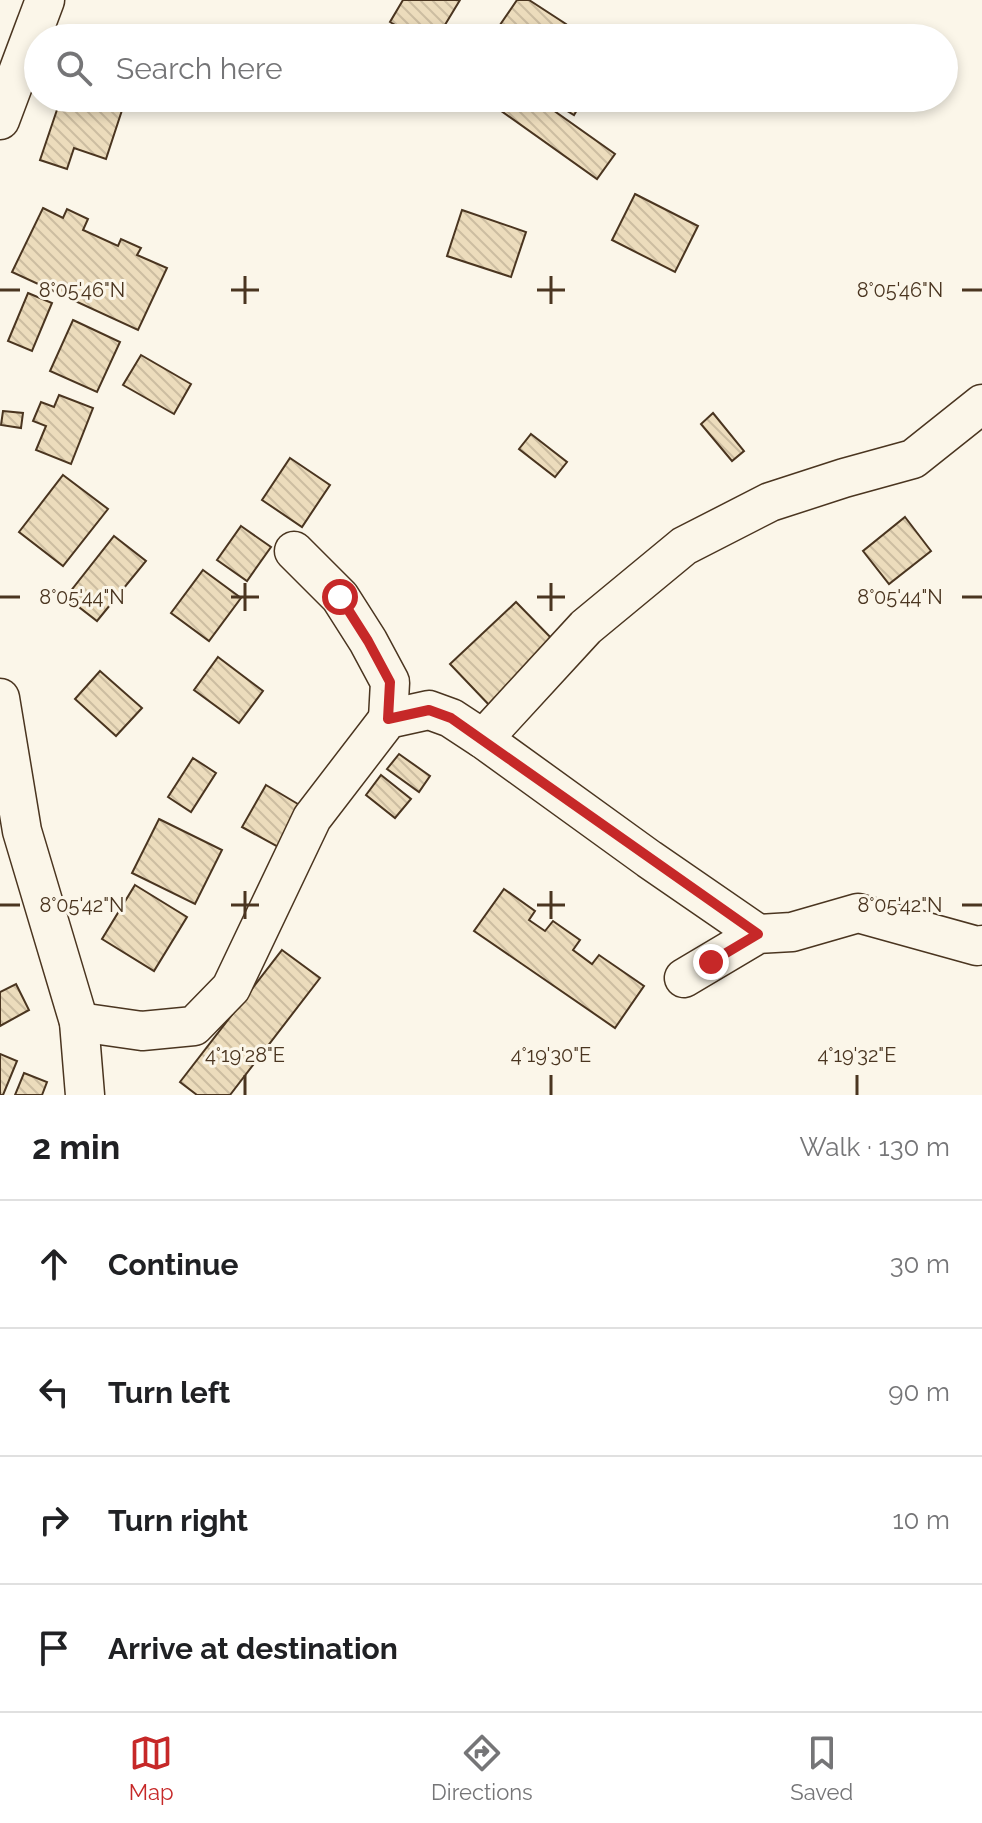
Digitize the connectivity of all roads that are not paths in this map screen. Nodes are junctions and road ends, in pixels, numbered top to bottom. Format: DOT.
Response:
graph roads {
  1 [pos="45,0"];
  2 [pos="36,24"];
  3 [pos="24,56"];
  4 [pos="0,120"];
  5 [pos="982,404"];
  6 [pos="294,551"];
  7 [pos="0,698"];
  8 [pos="388,719"];
  9 [pos="483,739"];
  10 [pos="758,934"];
  11 [pos="982,945"];
  12 [pos="684,978"];
  13 [pos="79,1022"];
  14 [pos="85,1095"];
  1 -- 2 [label="street"];
  3 -- 4 [label="street"];
  5 -- 9 [label="street"];
  6 -- 8 [label="street"];
  7 -- 13 [label="street"];
  8 -- 9 [label="street"];
  8 -- 13 [label="street"];
  9 -- 10 [label="street"];
  10 -- 11 [label="street"];
  10 -- 12 [label="street"];
  13 -- 14 [label="street"];
}
